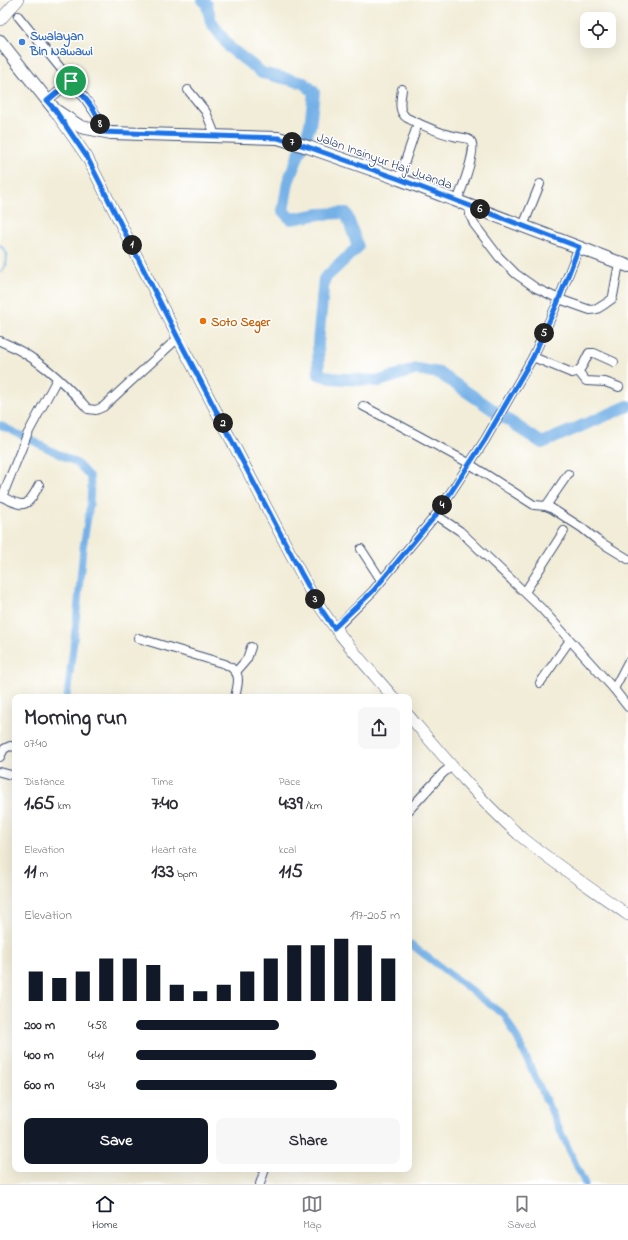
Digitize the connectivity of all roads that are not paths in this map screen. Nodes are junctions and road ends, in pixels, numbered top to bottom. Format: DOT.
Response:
graph roads {
  1 [pos="18,0"];
  2 [pos="18,16"];
  3 [pos="0,20"];
  4 [pos="1,46"];
  5 [pos="71,81"];
  6 [pos="402,89"];
  7 [pos="188,90"];
  8 [pos="47,101"];
  9 [pos="55,110"];
  10 [pos="418,123"];
  11 [pos="101,132"];
  12 [pos="215,135"];
  13 [pos="399,179"];
  14 [pos="540,184"];
  15 [pos="457,201"];
  16 [pos="469,205"];
  17 [pos="523,226"];
  18 [pos="579,247"];
  19 [pos="624,264"];
  20 [pos="559,299"];
  21 [pos="178,338"];
  22 [pos="0,342"];
  23 [pos="533,357"];
  24 [pos="614,362"];
  25 [pos="578,371"];
  26 [pos="57,379"];
  27 [pos="619,387"];
  28 [pos="363,406"];
  29 [pos="469,464"];
  30 [pos="568,474"];
  31 [pos="38,484"];
  32 [pos="1,496"];
  33 [pos="546,506"];
  34 [pos="436,515"];
  35 [pos="564,531"];
  36 [pos="361,549"];
  37 [pos="628,559"];
  38 [pos="381,580"];
  39 [pos="525,592"];
  40 [pos="334,628"];
  41 [pos="138,638"];
  42 [pos="570,640"];
  43 [pos="251,646"];
  44 [pos="628,662"];
  45 [pos="236,672"];
  46 [pos="540,683"];
  47 [pos="614,688"];
  48 [pos="236,694"];
  49 [pos="390,694"];
  50 [pos="628,707"];
  51 [pos="412,719"];
  52 [pos="12,746"];
  53 [pos="0,757"];
  54 [pos="452,766"];
  55 [pos="0,772"];
  56 [pos="12,775"];
  57 [pos="412,807"];
  58 [pos="628,914"];
  59 [pos="264,1172"];
  60 [pos="260,1184"];
  1 -- 3 [label="street"];
  2 -- 5 [label="street"];
  4 -- 8 [label="main road, Jalan Insinyur Haji Juanda"];
  5 -- 8 [label="street"];
  5 -- 11 [label="street"];
  6 -- 10 [label="street"];
  7 -- 12 [label="street"];
  8 -- 9 [label="main road, Jalan Insinyur Haji Juanda"];
  9 -- 11 [label="main road, Jalan Insinyur Haji Juanda"];
  9 -- 21 [label="street"];
  10 -- 13 [label="street"];
  10 -- 15 [label="street"];
  11 -- 12 [label="main road, Jalan Insinyur Haji Juanda"];
  12 -- 13 [label="main road, Jalan Insinyur Haji Juanda"];
  13 -- 15 [label="main road, Jalan Insinyur Haji Juanda"];
  14 -- 17 [label="street"];
  15 -- 16 [label="main road, Jalan Insinyur Haji Juanda"];
  16 -- 17 [label="main road, Jalan Insinyur Haji Juanda"];
  16 -- 20 [label="street"];
  17 -- 18 [label="main road, Jalan Insinyur Haji Juanda"];
  18 -- 19 [label="main road, Jalan Insinyur Haji Juanda"];
  18 -- 20 [label="street"];
  19 -- 20 [label="street"];
  20 -- 23 [label="street"];
  21 -- 26 [label="street"];
  21 -- 40 [label="street"];
  22 -- 26 [label="street"];
  23 -- 25 [label="street"];
  23 -- 29 [label="street"];
  24 -- 25 [label="street"];
  25 -- 27 [label="street"];
  26 -- 32 [label="street"];
  28 -- 29 [label="street"];
  29 -- 33 [label="street"];
  29 -- 34 [label="street"];
  30 -- 33 [label="street"];
  31 -- 32 [label="street"];
  33 -- 37 [label="street"];
  34 -- 38 [label="street"];
  34 -- 39 [label="street"];
  35 -- 39 [label="street"];
  36 -- 38 [label="street"];
  38 -- 40 [label="street"];
  39 -- 42 [label="street"];
  40 -- 49 [label="street"];
  41 -- 45 [label="street"];
  42 -- 46 [label="street"];
  42 -- 47 [label="street"];
  43 -- 45 [label="street"];
  44 -- 47 [label="street"];
  45 -- 48 [label="street"];
  47 -- 50 [label="street"];
  51 -- 54 [label="street"];
  52 -- 53 [label="street"];
  54 -- 57 [label="street"];
  54 -- 58 [label="street"];
  55 -- 56 [label="street"];
  59 -- 60 [label="street"];
}
